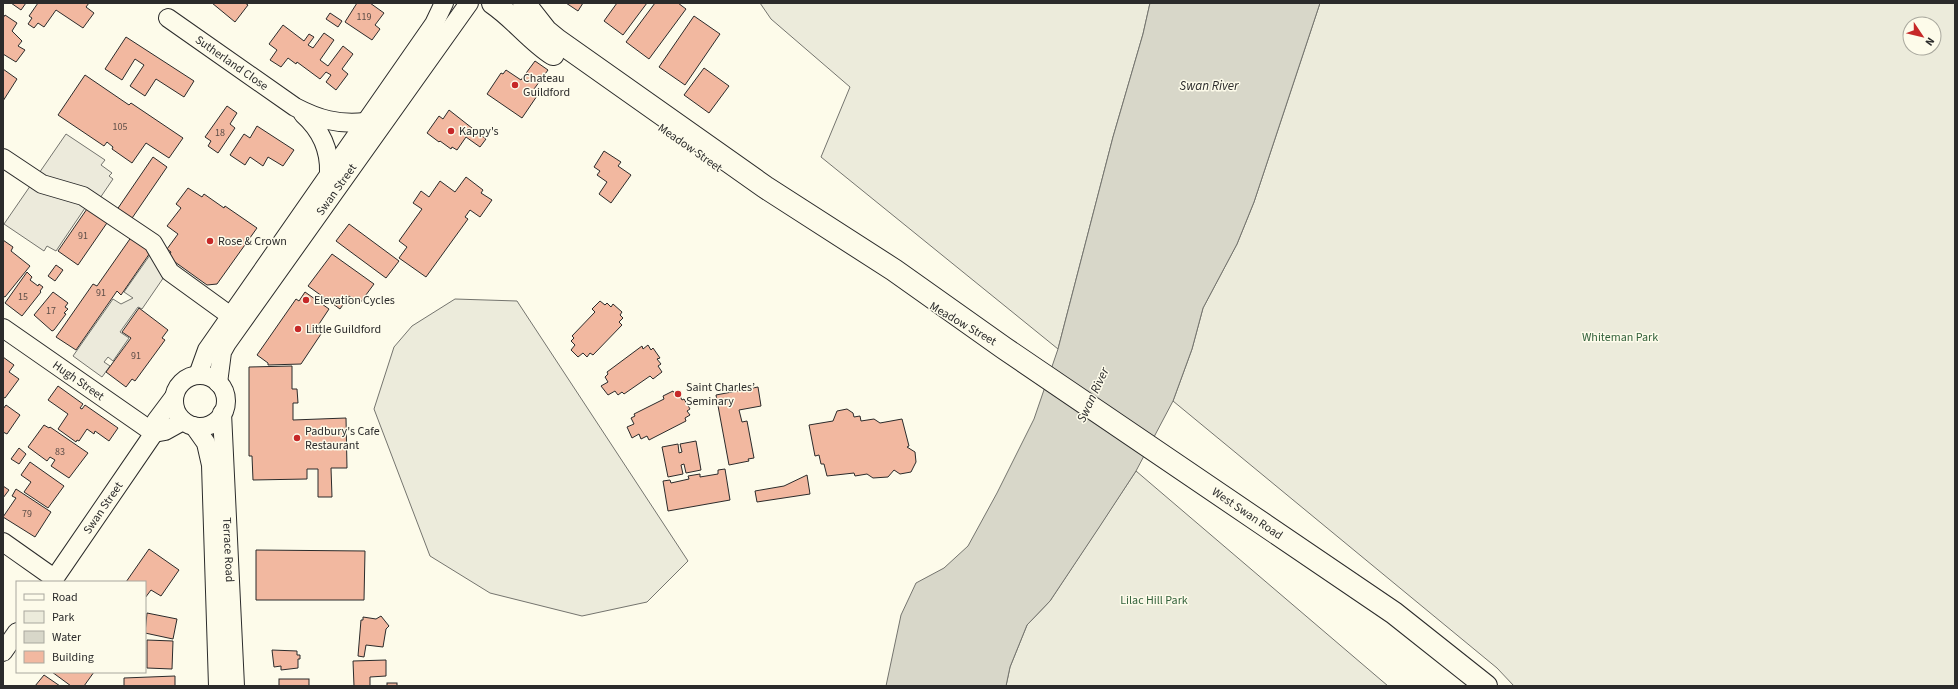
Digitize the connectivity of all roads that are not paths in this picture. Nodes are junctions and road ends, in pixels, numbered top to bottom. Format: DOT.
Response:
graph roads {
  1 [pos="444,3"];
  2 [pos="469,3"];
  3 [pos="493,3"];
  4 [pos="524,3"];
  5 [pos="168,18"];
  6 [pos="295,107"];
  7 [pos="365,122"];
  8 [pos="3,158"];
  9 [pos="329,173"];
  10 [pos="235,320"];
  11 [pos="3,328"];
  12 [pos="1004,348"];
  13 [pos="198,375"];
  14 [pos="218,383"];
  15 [pos="174,397"];
  16 [pos="222,413"];
  17 [pos="188,423"];
  18 [pos="154,433"];
  19 [pos="3,542"];
  20 [pos="53,580"];
  21 [pos="16,633"];
  22 [pos="3,652"];
  23 [pos="218,686"];
  24 [pos="235,686"];
  25 [pos="1486,686"];
  1 -- 7 [label="street, Swan Street"];
  2 -- 10 [label="street, Swan Street"];
  3 -- 12 [label="main road, Meadow Street"];
  4 -- 12 [label="main road, Meadow Street"];
  5 -- 6 [label="street, Sutherland Close"];
  6 -- 7 [label="street, Sutherland Close"];
  6 -- 9 [label="street, Sutherland Close"];
  7 -- 9 [label="street, Swan Street"];
  8 -- 10 [label="street"];
  9 -- 10 [label="street, Swan Street"];
  10 -- 13 [label="street, Swan Street"];
  10 -- 14 [label="street, Swan Street"];
  11 -- 18 [label="street, Hugh Street"];
  12 -- 25 [label="main road, West Swan Road"];
  13 -- 14 [label="street"];
  13 -- 15 [label="street"];
  14 -- 16 [label="street"];
  15 -- 17 [label="street"];
  15 -- 18 [label="street, Swan Street"];
  16 -- 17 [label="street"];
  16 -- 24 [label="street, Terrace Road"];
  17 -- 18 [label="street"];
  17 -- 23 [label="street, Terrace Road"];
  18 -- 20 [label="street, Swan Street"];
  19 -- 20 [label="street"];
  21 -- 22 [label="street"];
}
